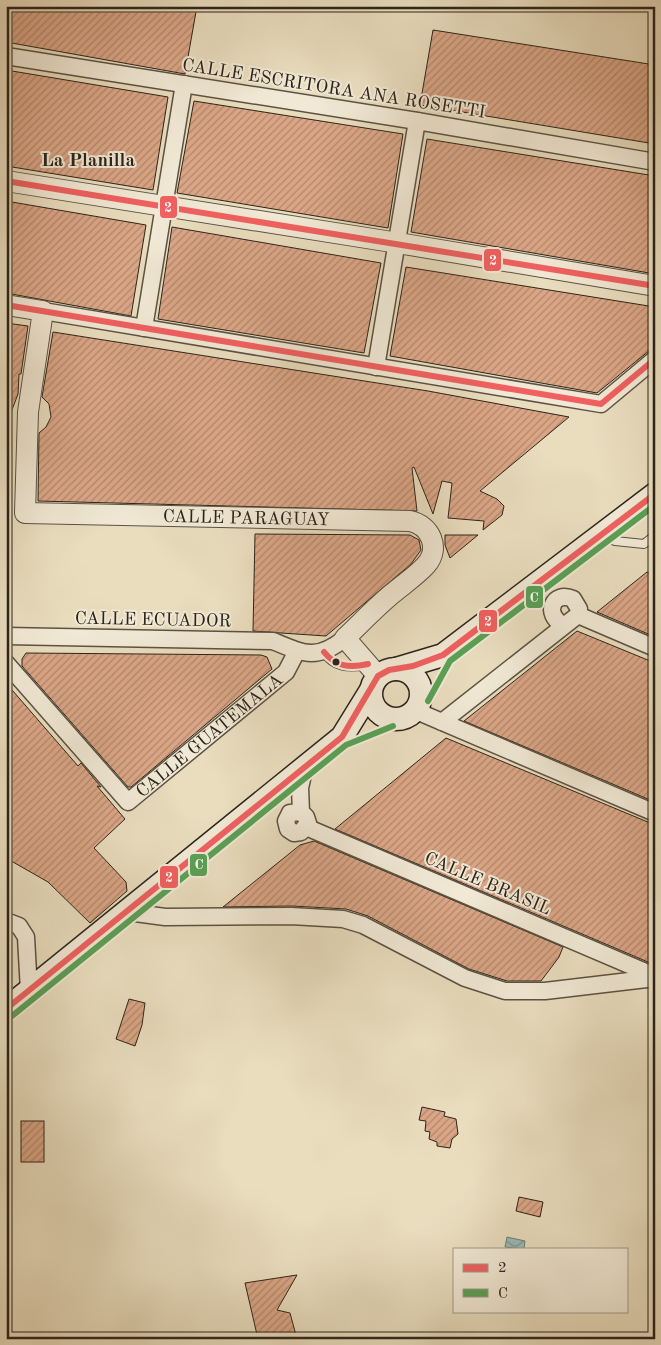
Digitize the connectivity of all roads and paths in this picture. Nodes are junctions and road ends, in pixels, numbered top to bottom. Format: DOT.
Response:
graph roads {
  1 [pos="6,56"];
  2 [pos="184,84"];
  3 [pos="416,121"];
  4 [pos="655,162"];
  5 [pos="6,181"];
  6 [pos="165,206"];
  7 [pos="398,243"];
  8 [pos="655,286"];
  9 [pos="6,305"];
  10 [pos="43,312"];
  11 [pos="144,328"];
  12 [pos="655,359"];
  13 [pos="376,367"];
  14 [pos="651,488"];
  15 [pos="655,535"];
  16 [pos="599,536"];
  17 [pos="555,568"];
  18 [pos="578,615"];
  19 [pos="563,625"];
  20 [pos="6,636"];
  21 [pos="345,638"];
  22 [pos="655,648"];
  23 [pos="297,651"];
  24 [pos="324,652"];
  25 [pos="443,655"];
  26 [pos="6,663"];
  27 [pos="378,675"];
  28 [pos="417,703"];
  29 [pos="390,718"];
  30 [pos="442,722"];
  31 [pos="342,737"];
  32 [pos="304,770"];
  33 [pos="655,812"];
  34 [pos="128,912"];
  35 [pos="6,921"];
  36 [pos="655,977"];
  37 [pos="29,991"];
  38 [pos="6,1009"];
  1 -- 2 [label="street, CALLE ESCRITORA ANA ROSETTI"];
  2 -- 3 [label="street, CALLE ESCRITORA ANA ROSETTI"];
  2 -- 6 [label="street"];
  3 -- 4 [label="street, CALLE ESCRITORA ANA ROSETTI"];
  3 -- 7 [label="street"];
  5 -- 6 [label="street"];
  6 -- 7 [label="street"];
  6 -- 11 [label="street"];
  7 -- 8 [label="street"];
  7 -- 13 [label="street"];
  9 -- 10 [label="street"];
  10 -- 11 [label="street"];
  10 -- 21 [label="street, CALLE PARAGUAY"];
  11 -- 13 [label="street"];
  12 -- 13 [label="street"];
  14 -- 16 [label="main road"];
  14 -- 17 [label="main road"];
  15 -- 16 [label="lane"];
  16 -- 17 [label="main road"];
  17 -- 25 [label="main road"];
  18 -- 19 [label="street"];
  18 -- 19 [label="street"];
  18 -- 22 [label="street"];
  19 -- 30 [label="street"];
  20 -- 23 [label="street, CALLE ECUADOR"];
  21 -- 24 [label="street"];
  21 -- 27 [label="street"];
  23 -- 24 [label="street"];
  23 -- 26 [label="street, CALLE GUATEMALA"];
  24 -- 27 [label="lane"];
  25 -- 27 [label="main road"];
  25 -- 28 [label="main road"];
  27 -- 28 [label="main road"];
  27 -- 29 [label="main road"];
  27 -- 31 [label="main road"];
  28 -- 29 [label="main road"];
  28 -- 30 [label="street"];
  29 -- 31 [label="main road"];
  30 -- 33 [label="street"];
  31 -- 32 [label="main road"];
  32 -- 34 [label="main road"];
  32 -- 36 [label="street, CALLE BRASIL"];
  34 -- 36 [label="street"];
  34 -- 37 [label="main road"];
  35 -- 37 [label="street"];
  37 -- 38 [label="main road"];
}
